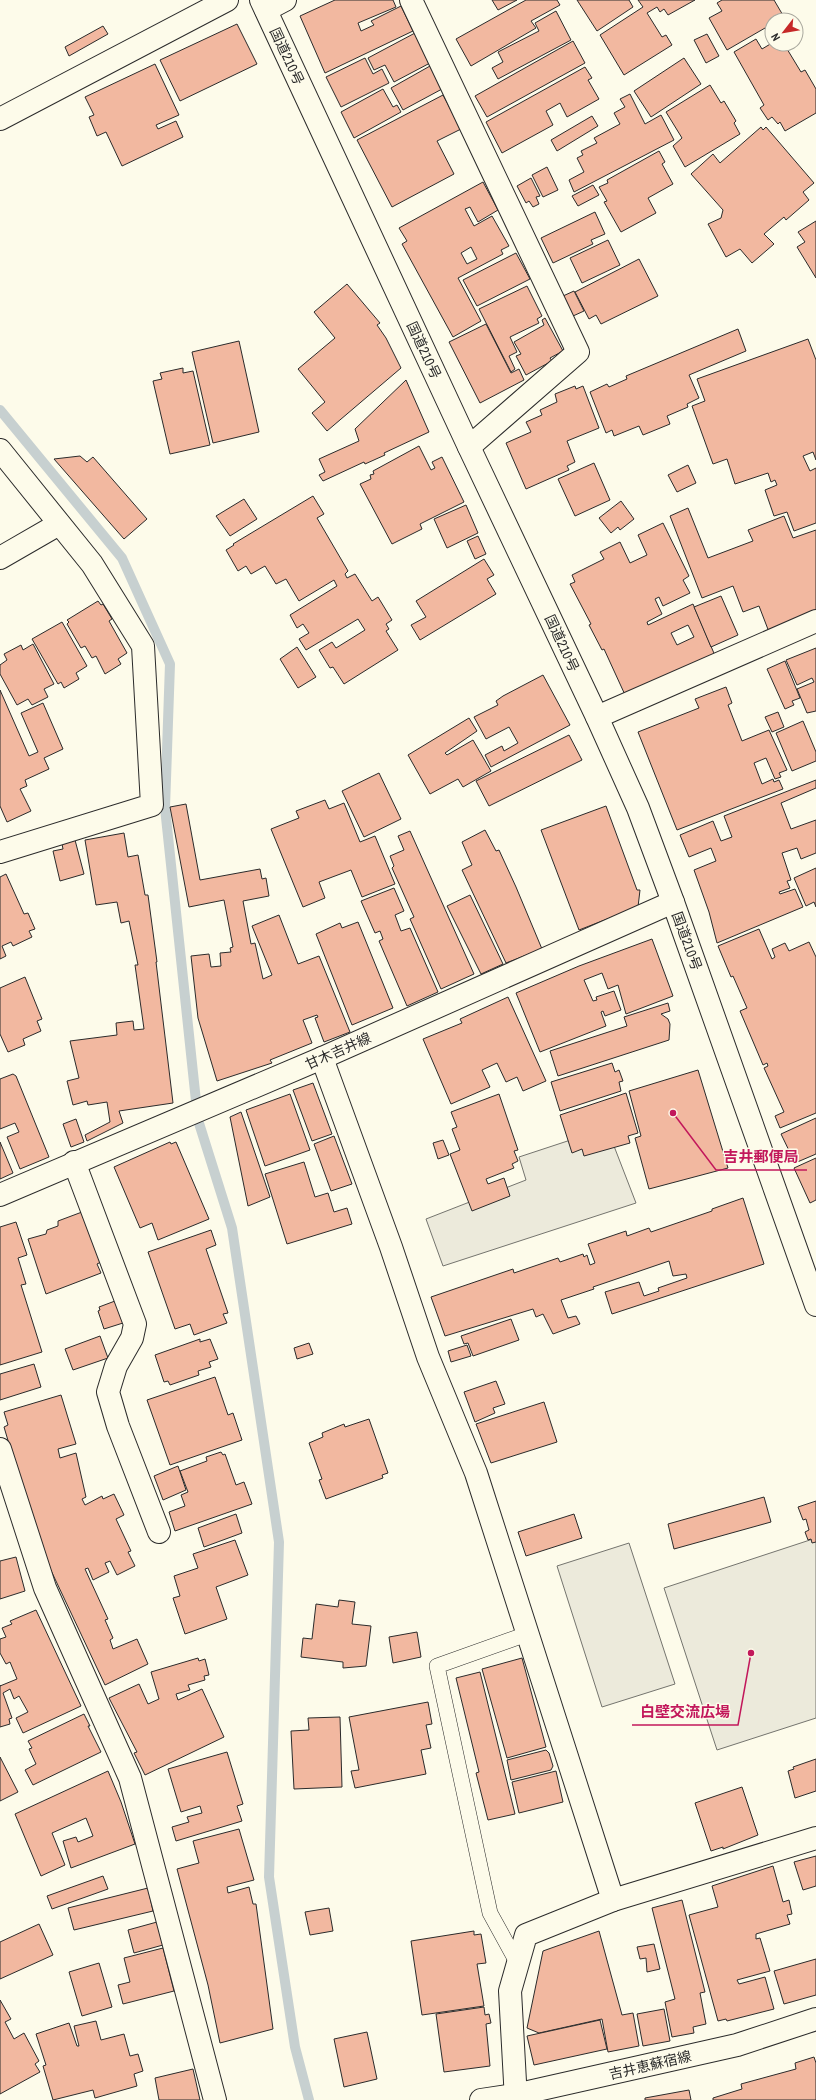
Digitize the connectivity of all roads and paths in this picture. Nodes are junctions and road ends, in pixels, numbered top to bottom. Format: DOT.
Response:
graph roads {
  1 [pos="227,0"];
  2 [pos="411,0"];
  3 [pos="271,3"];
  4 [pos="0,119"];
  5 [pos="469,447"];
  6 [pos="0,450"];
  7 [pos="59,524"];
  8 [pos="0,558"];
  9 [pos="816,621"];
  10 [pos="597,717"];
  11 [pos="0,852"];
  12 [pos="673,902"];
  13 [pos="322,1058"];
  14 [pos="74,1162"];
  15 [pos="0,1195"];
  16 [pos="816,1305"];
  17 [pos="0,1449"];
  18 [pos="159,1532"];
  19 [pos="527,1634"];
  20 [pos="816,1838"];
  21 [pos="612,1900"];
  22 [pos="518,1964"];
  23 [pos="816,2019"];
  24 [pos="516,2097"];
  25 [pos="215,2100"];
  26 [pos="481,2100"];
  1 -- 4 [label="main road"];
  2 -- 5 [label="main road"];
  3 -- 5 [label="main road, 国道210号"];
  5 -- 10 [label="main road, 国道210号"];
  6 -- 7 [label="main road"];
  7 -- 8 [label="main road"];
  7 -- 11 [label="main road"];
  9 -- 10 [label="main road"];
  10 -- 12 [label="main road, 国道210号"];
  12 -- 13 [label="main road, 甘木吉井線"];
  12 -- 16 [label="main road, 国道210号"];
  13 -- 14 [label="main road, 甘木吉井線"];
  13 -- 19 [label="main road"];
  14 -- 15 [label="main road, 甘木吉井線"];
  14 -- 18 [label="main road"];
  17 -- 25 [label="main road"];
  19 -- 21 [label="main road"];
  19 -- 22 [label="lane"];
  20 -- 21 [label="main road"];
  21 -- 22 [label="main road"];
  22 -- 24 [label="main road"];
  23 -- 24 [label="main road, 吉井恵蘇宿線"];
  24 -- 26 [label="main road, 吉井恵蘇宿線"];
}
